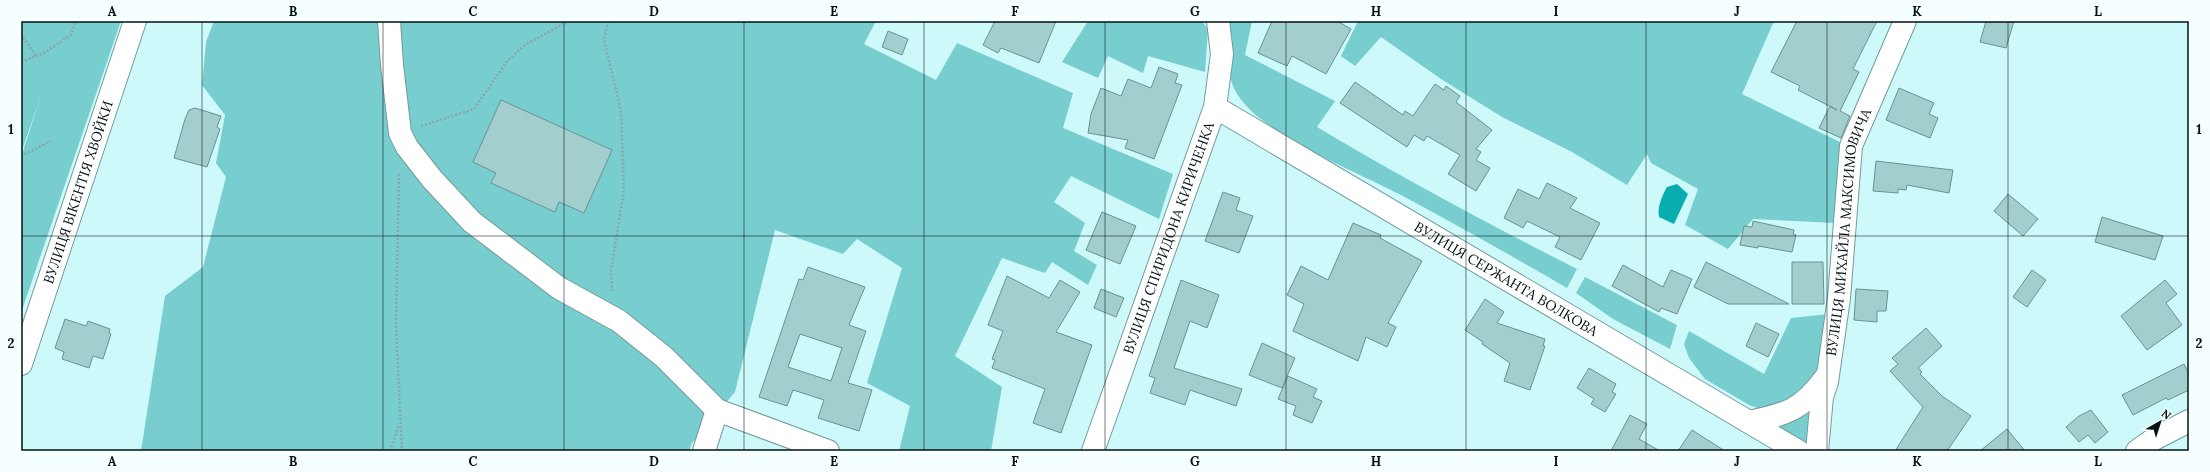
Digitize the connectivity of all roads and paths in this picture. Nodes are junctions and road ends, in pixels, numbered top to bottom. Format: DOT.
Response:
graph roads {
  1 [pos="76,21"];
  2 [pos="135,21"];
  3 [pos="389,21"];
  4 [pos="568,21"];
  5 [pos="608,21"];
  6 [pos="1218,21"];
  7 [pos="1905,21"];
  8 [pos="21,34"];
  9 [pos="36,56"];
  10 [pos="21,62"];
  11 [pos="1215,106"];
  12 [pos="400,133"];
  13 [pos="51,141"];
  14 [pos="21,156"];
  15 [pos="399,172"];
  16 [pos="613,318"];
  17 [pos="21,364"];
  18 [pos="1828,375"];
  19 [pos="717,410"];
  20 [pos="1749,422"];
  21 [pos="2189,422"];
  22 [pos="400,423"];
  23 [pos="390,451"];
  24 [pos="402,451"];
  25 [pos="704,451"];
  26 [pos="828,451"];
  27 [pos="1094,451"];
  28 [pos="1798,451"];
  29 [pos="1817,451"];
  30 [pos="2138,451"];
  1 -- 9 [label="path"];
  2 -- 17 [label="street, ВУЛИЦЯ ВІКЕНТІЯ ХВОЙКИ"];
  3 -- 12 [label="street"];
  4 -- 12 [label="path"];
  5 -- 16 [label="path"];
  6 -- 11 [label="street, ВУЛИЦЯ СПИРИДОНА КИРИЧЕНКА"];
  7 -- 18 [label="street, ВУЛИЦЯ МИХАЙЛА МАКСИМОВИЧА"];
  8 -- 9 [label="path"];
  9 -- 10 [label="path"];
  11 -- 20 [label="street, ВУЛИЦЯ СЕРЖАНТА ВОЛКОВА"];
  11 -- 27 [label="street, ВУЛИЦЯ СПИРИДОНА КИРИЧЕНКА"];
  12 -- 16 [label="street"];
  13 -- 14 [label="path"];
  15 -- 22 [label="path"];
  16 -- 19 [label="street"];
  18 -- 20 [label="street"];
  18 -- 29 [label="street, ВУЛИЦЯ МИХАЙЛА МАКСИМОВИЧА"];
  19 -- 25 [label="street"];
  19 -- 26 [label="street"];
  20 -- 28 [label="street, ВУЛИЦЯ СЕРЖАНТА ВОЛКОВА"];
  21 -- 30 [label="street"];
  22 -- 23 [label="path"];
  22 -- 24 [label="path"];
}
